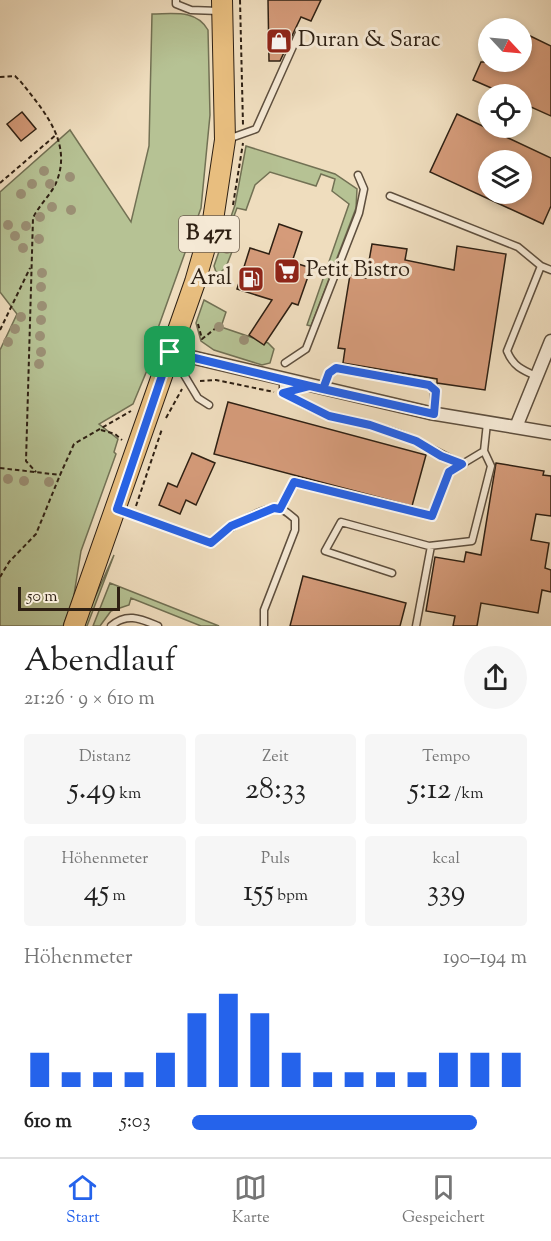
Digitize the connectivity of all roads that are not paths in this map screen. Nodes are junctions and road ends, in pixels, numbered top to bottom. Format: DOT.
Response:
graph roads {
  1 [pos="176,0"];
  2 [pos="222,6"];
  3 [pos="299,33"];
  4 [pos="225,140"];
  5 [pos="358,175"];
  6 [pos="390,196"];
  7 [pos="541,266"];
  8 [pos="551,270"];
  9 [pos="551,340"];
  10 [pos="170,352"];
  11 [pos="285,363"];
  12 [pos="537,376"];
  13 [pos="283,378"];
  14 [pos="323,389"];
  15 [pos="209,405"];
  16 [pos="434,414"];
  17 [pos="487,422"];
  18 [pos="516,427"];
  19 [pos="551,433"];
  20 [pos="484,451"];
  21 [pos="462,464"];
  22 [pos="280,509"];
  23 [pos="125,512"];
  24 [pos="431,546"];
  25 [pos="392,573"];
  26 [pos="74,626"];
  27 [pos="111,626"];
  28 [pos="158,626"];
  29 [pos="264,626"];
  30 [pos="416,626"];
  1 -- 2 [label="lane"];
  2 -- 4 [label="main road, B 471"];
  3 -- 4 [label="lane"];
  4 -- 10 [label="main road, B 471"];
  5 -- 11 [label="lane"];
  6 -- 7 [label="lane"];
  7 -- 8 [label="lane"];
  7 -- 12 [label="lane"];
  9 -- 12 [label="street"];
  10 -- 13 [label="street"];
  10 -- 15 [label="lane"];
  10 -- 23 [label="main road, B 471"];
  12 -- 18 [label="street"];
  13 -- 14 [label="street"];
  13 -- 21 [label="lane"];
  14 -- 16 [label="street"];
  14 -- 16 [label="lane"];
  16 -- 17 [label="street"];
  17 -- 18 [label="street"];
  17 -- 20 [label="lane"];
  18 -- 19 [label="street"];
  20 -- 21 [label="lane"];
  20 -- 24 [label="lane"];
  21 -- 22 [label="lane"];
  22 -- 23 [label="lane"];
  22 -- 29 [label="lane"];
  23 -- 26 [label="main road, B 471"];
  24 -- 25 [label="lane"];
  24 -- 30 [label="lane"];
  27 -- 28 [label="lane"];
}
